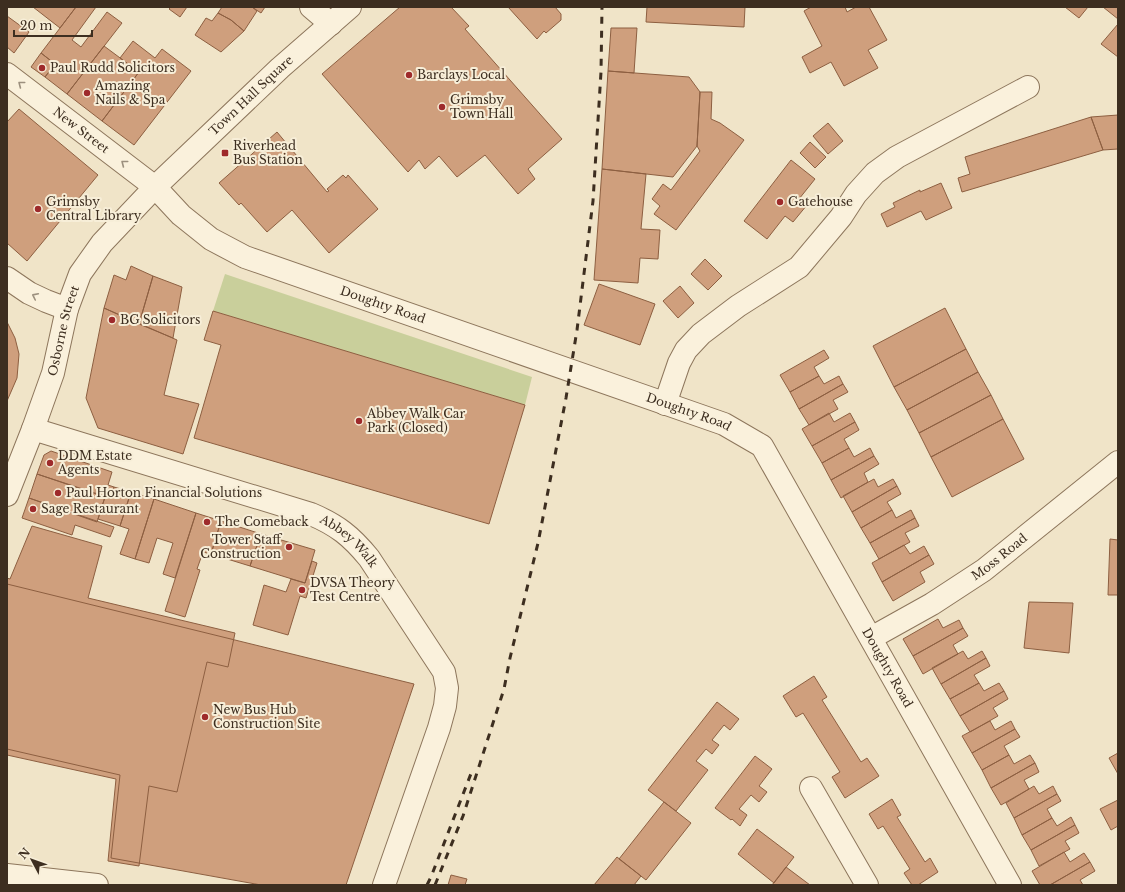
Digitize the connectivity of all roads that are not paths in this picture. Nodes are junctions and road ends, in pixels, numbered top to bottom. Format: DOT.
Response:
graph roads {
  1 [pos="311,7"];
  2 [pos="350,7"];
  3 [pos="331,24"];
  4 [pos="7,74"];
  5 [pos="1028,87"];
  6 [pos="155,187"];
  7 [pos="7,278"];
  8 [pos="67,309"];
  9 [pos="665,404"];
  10 [pos="33,430"];
  11 [pos="1118,462"];
  12 [pos="7,494"];
  13 [pos="871,638"];
  14 [pos="811,788"];
  15 [pos="7,875"];
  16 [pos="97,885"];
  17 [pos="384,885"];
  18 [pos="867,885"];
  19 [pos="1010,885"];
  1 -- 3 [label="street"];
  2 -- 3 [label="street, Town Hall Square"];
  3 -- 6 [label="street, Town Hall Square"];
  6 -- 4 [label="street, New Street, one-way"];
  5 -- 9 [label="street"];
  6 -- 8 [label="street, Osborne Street"];
  6 -- 9 [label="street, Doughty Road"];
  8 -- 7 [label="street, one-way"];
  8 -- 10 [label="street, Osborne Street"];
  9 -- 13 [label="street, Doughty Road"];
  10 -- 12 [label="street, Osborne Street"];
  10 -- 17 [label="street, Abbey Walk"];
  11 -- 13 [label="street, Moss Road"];
  13 -- 19 [label="street, Doughty Road"];
  14 -- 18 [label="street"];
  15 -- 16 [label="street"];
}
